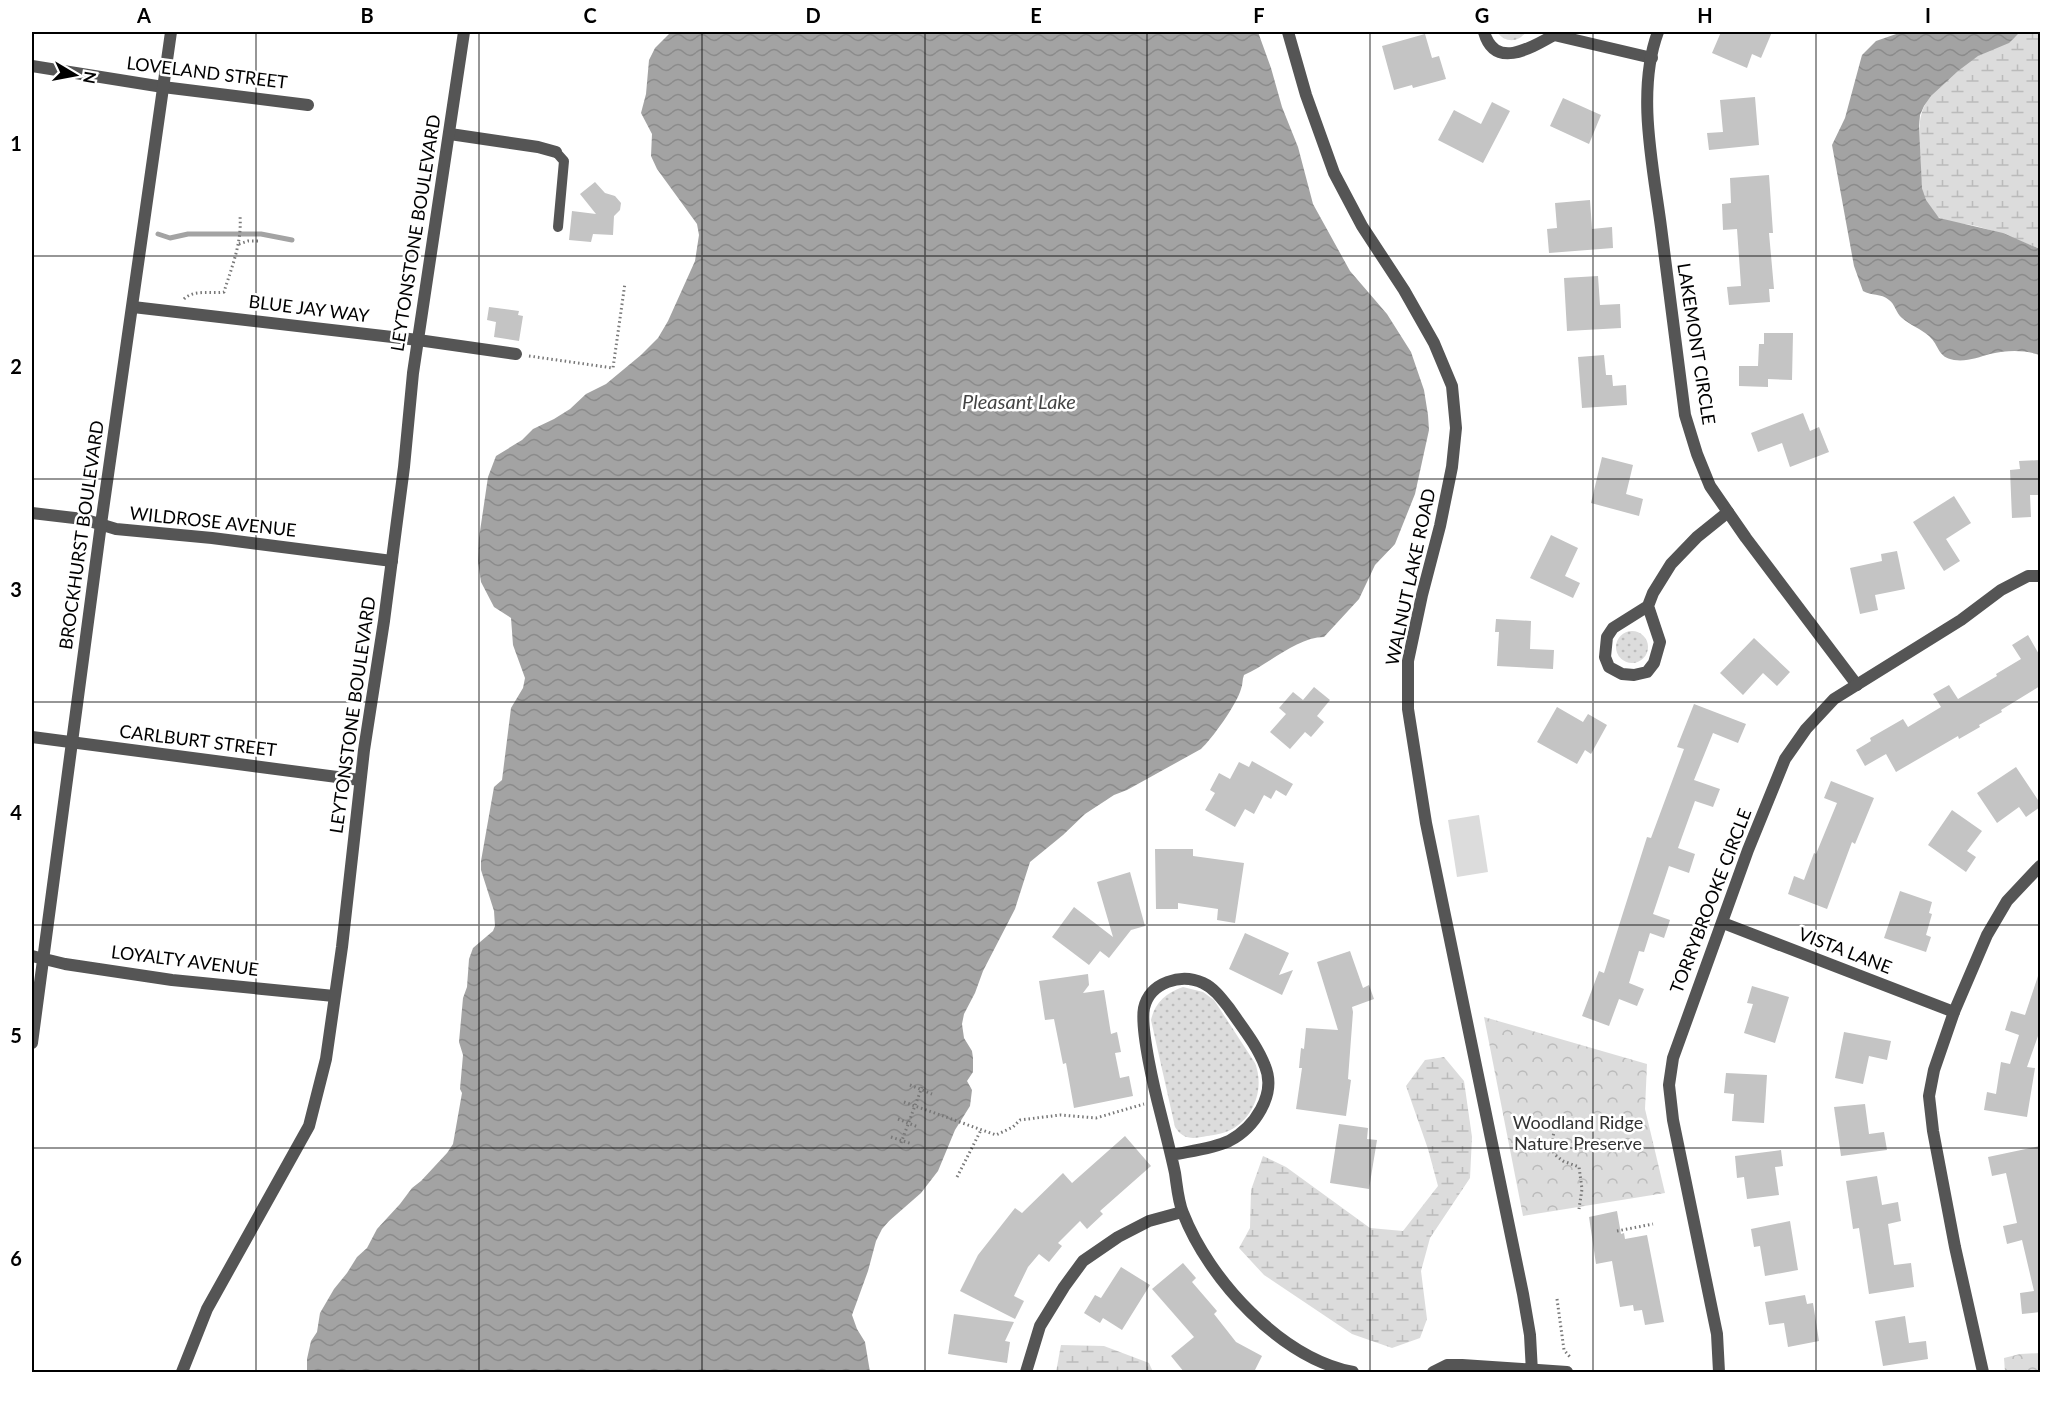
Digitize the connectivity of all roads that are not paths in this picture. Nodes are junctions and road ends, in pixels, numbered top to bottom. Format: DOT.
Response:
graph roads {
  1 [pos="171,32"];
  2 [pos="464,32"];
  3 [pos="1288,32"];
  4 [pos="1484,32"];
  5 [pos="1658,32"];
  6 [pos="1553,33"];
  7 [pos="1652,58"];
  8 [pos="32,66"];
  9 [pos="163,87"];
  10 [pos="308,105"];
  11 [pos="450,134"];
  12 [pos="556,152"];
  13 [pos="558,227"];
  14 [pos="133,307"];
  15 [pos="418,340"];
  16 [pos="516,354"];
  17 [pos="1728,512"];
  18 [pos="32,513"];
  19 [pos="101,524"];
  20 [pos="392,561"];
  21 [pos="2040,576"];
  22 [pos="1647,606"];
  23 [pos="1857,685"];
  24 [pos="32,737"];
  25 [pos="72,744"];
  26 [pos="360,780"];
  27 [pos="2040,866"];
  28 [pos="1723,923"];
  29 [pos="37,958"];
  30 [pos="334,996"];
  31 [pos="1954,1012"];
  32 [pos="32,1043"];
  33 [pos="1171,1155"];
  34 [pos="1182,1212"];
  35 [pos="182,1372"];
  36 [pos="1026,1372"];
  37 [pos="1353,1372"];
  38 [pos="1433,1372"];
  39 [pos="1532,1372"];
  40 [pos="1567,1372"];
  41 [pos="1719,1372"];
  42 [pos="1983,1372"];
  1 -- 9 [label="street, BROCKHURST BOULEVARD"];
  2 -- 11 [label="street, LEYTONSTONE BOULEVARD"];
  3 -- 39 [label="street, WALNUT LAKE ROAD"];
  4 -- 6 [label="street"];
  5 -- 7 [label="street, LAKEMONT CIRCLE"];
  6 -- 7 [label="street"];
  7 -- 17 [label="street, LAKEMONT CIRCLE"];
  8 -- 9 [label="street, LOVELAND STREET"];
  9 -- 10 [label="street, LOVELAND STREET"];
  9 -- 14 [label="street, BROCKHURST BOULEVARD"];
  11 -- 12 [label="street"];
  11 -- 15 [label="street, LEYTONSTONE BOULEVARD"];
  12 -- 13 [label="lane"];
  14 -- 15 [label="street, BLUE JAY WAY"];
  14 -- 19 [label="street, BROCKHURST BOULEVARD"];
  15 -- 16 [label="street, BLUE JAY WAY"];
  15 -- 20 [label="street, LEYTONSTONE BOULEVARD"];
  17 -- 22 [label="street"];
  17 -- 23 [label="street, LAKEMONT CIRCLE"];
  18 -- 19 [label="street, WILDROSE AVENUE"];
  19 -- 20 [label="street, WILDROSE AVENUE"];
  19 -- 25 [label="street, BROCKHURST BOULEVARD"];
  20 -- 26 [label="street, LEYTONSTONE BOULEVARD"];
  21 -- 23 [label="street, TORRYBROOKE CIRCLE"];
  22 -- 22 [label="street"];
  23 -- 28 [label="street, TORRYBROOKE CIRCLE"];
  24 -- 25 [label="street, CARLBURT STREET"];
  25 -- 26 [label="street, CARLBURT STREET"];
  25 -- 29 [label="street, BROCKHURST BOULEVARD"];
  26 -- 30 [label="street, LEYTONSTONE BOULEVARD"];
  27 -- 31 [label="street"];
  28 -- 31 [label="street, VISTA LANE"];
  28 -- 41 [label="street, TORRYBROOKE CIRCLE"];
  29 -- 30 [label="street, LOYALTY AVENUE"];
  29 -- 32 [label="street, BROCKHURST BOULEVARD"];
  30 -- 35 [label="street, LEYTONSTONE BOULEVARD"];
  31 -- 42 [label="street"];
  33 -- 33 [label="street"];
  33 -- 34 [label="street"];
  34 -- 36 [label="street"];
  34 -- 37 [label="street"];
  38 -- 39 [label="street"];
  39 -- 40 [label="street"];
}
